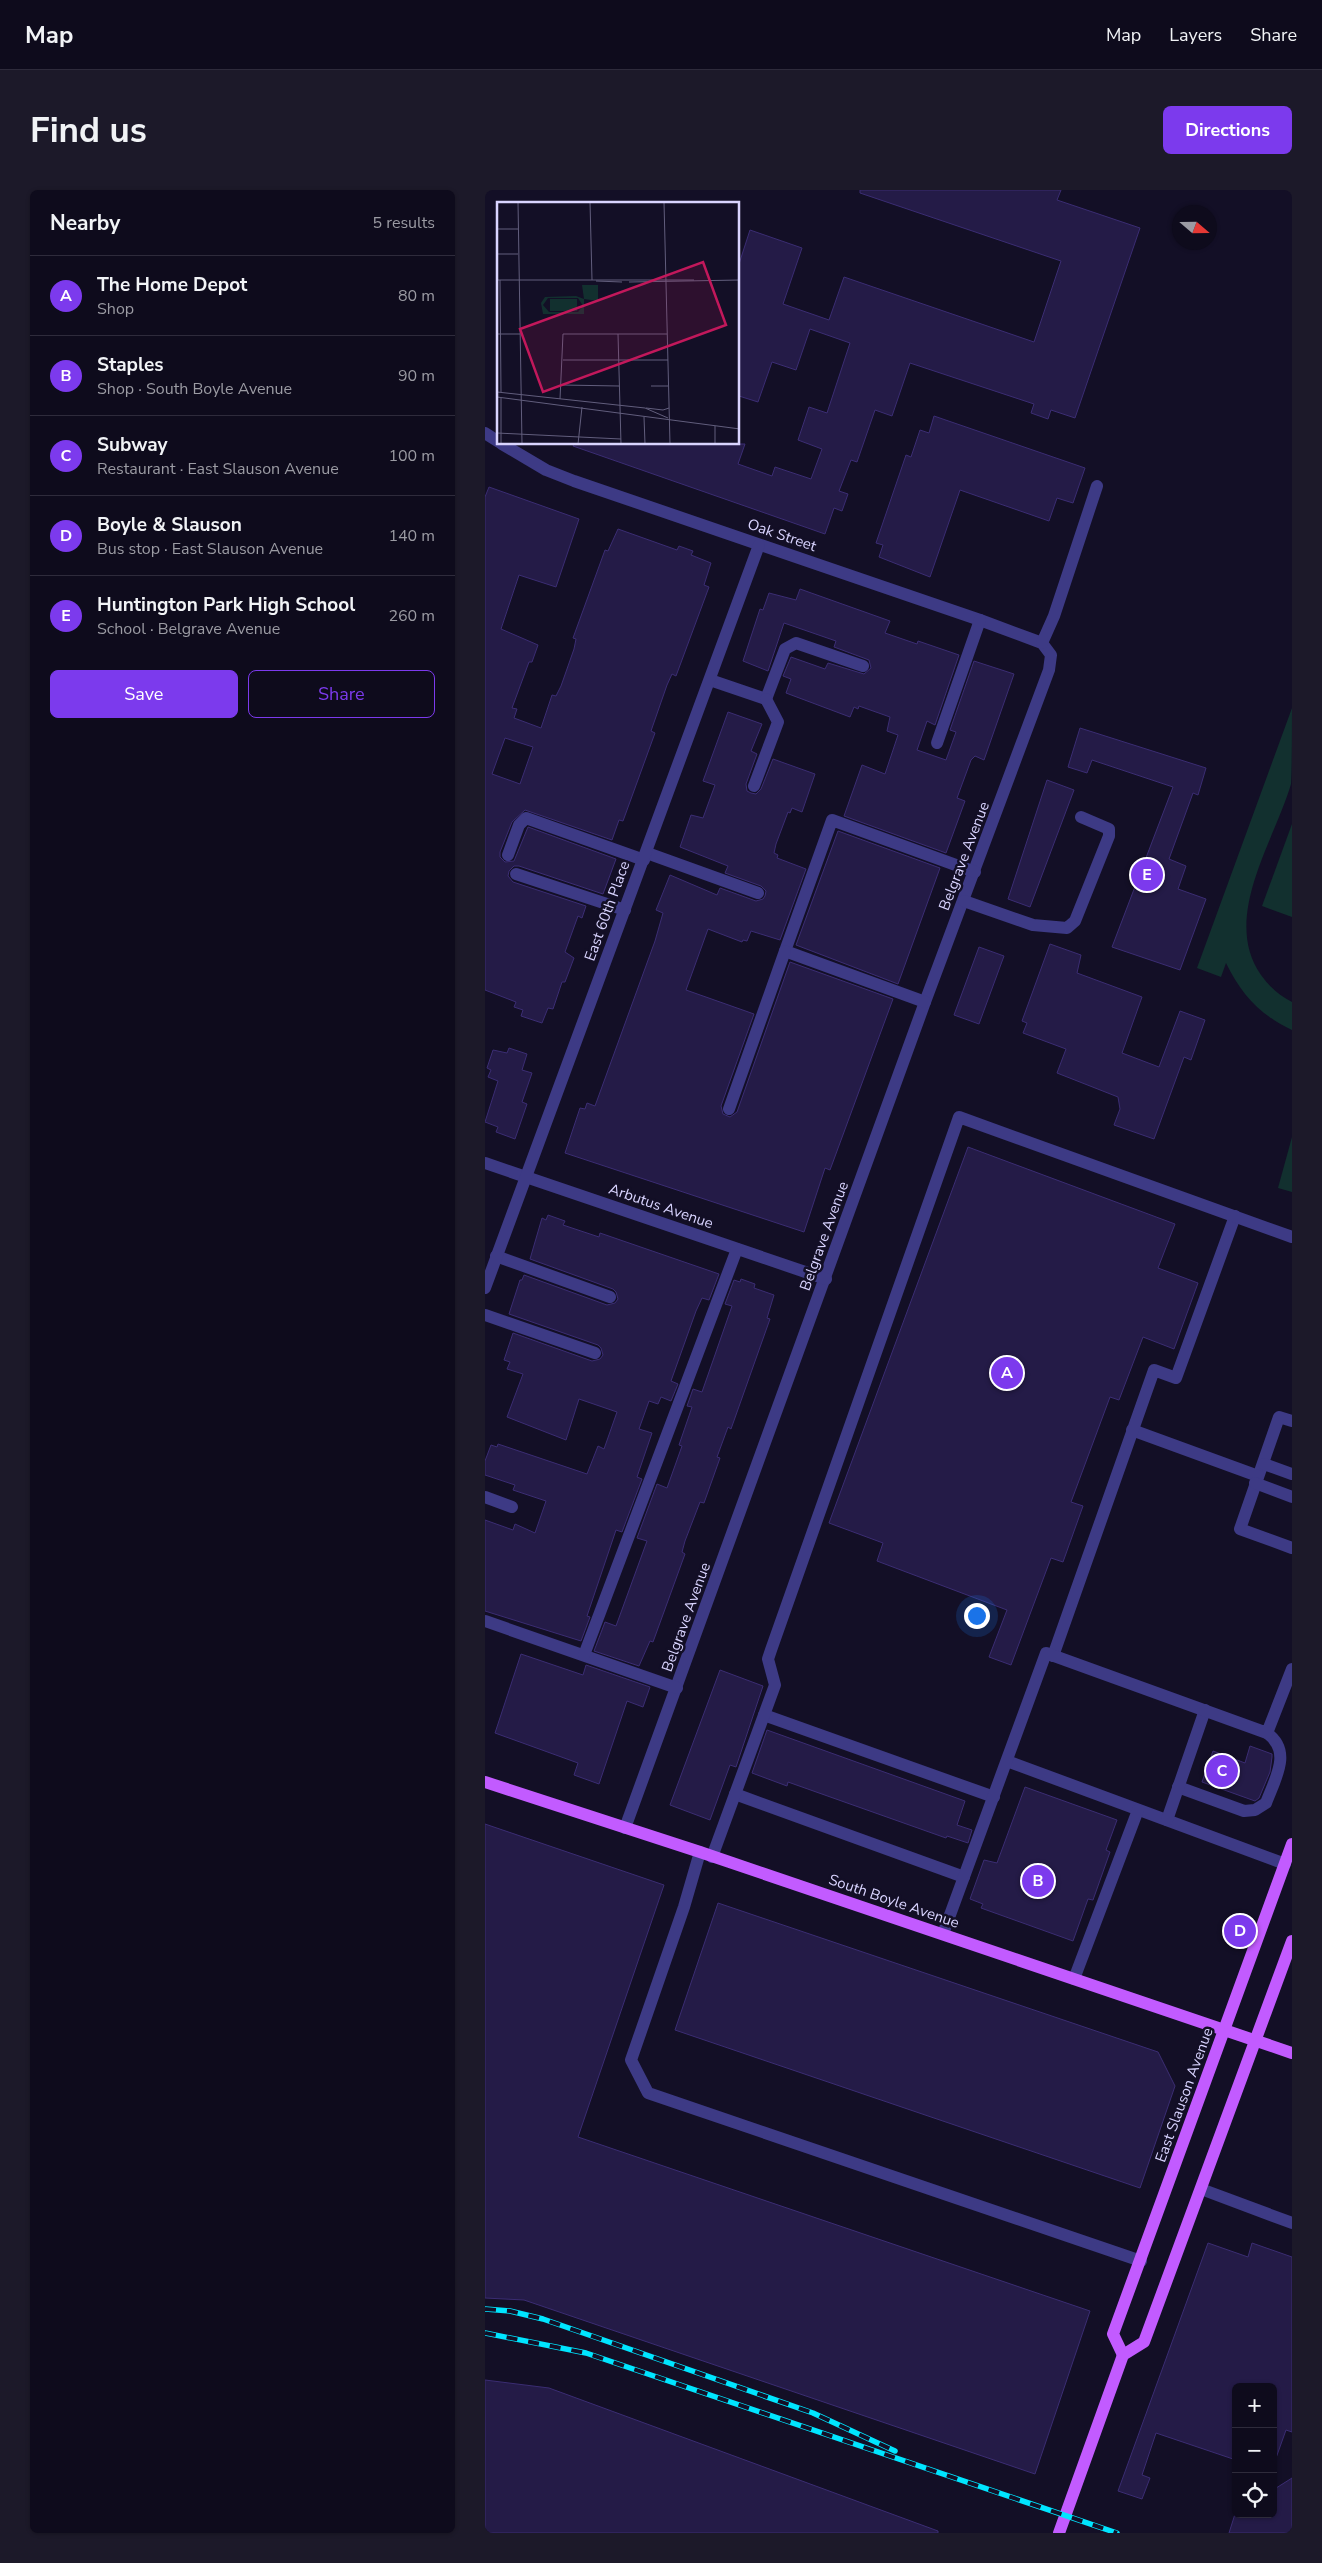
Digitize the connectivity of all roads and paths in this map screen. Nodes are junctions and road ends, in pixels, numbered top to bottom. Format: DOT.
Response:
graph roads {
  1 [pos="485,433"];
  2 [pos="497,441"];
  3 [pos="504,445"];
  4 [pos="1097,486"];
  5 [pos="759,545"];
  6 [pos="980,620"];
  7 [pos="1042,643"];
  8 [pos="863,666"];
  9 [pos="711,680"];
  10 [pos="766,699"];
  11 [pos="937,743"];
  12 [pos="754,786"];
  13 [pos="1081,817"];
  14 [pos="508,855"];
  15 [pos="645,856"];
  16 [pos="975,872"];
  17 [pos="516,874"];
  18 [pos="758,893"];
  19 [pos="964,901"];
  20 [pos="625,910"];
  21 [pos="785,951"];
  22 [pos="925,1002"];
  23 [pos="729,1109"];
  24 [pos="485,1163"];
  25 [pos="526,1177"];
  26 [pos="1235,1216"];
  27 [pos="1292,1237"];
  28 [pos="737,1249"];
  29 [pos="496,1256"];
  30 [pos="826,1279"];
  31 [pos="485,1288"];
  32 [pos="610,1296"];
  33 [pos="485,1315"];
  34 [pos="595,1353"];
  35 [pos="1292,1421"];
  36 [pos="1132,1430"];
  37 [pos="1264,1464"];
  38 [pos="1292,1474"];
  39 [pos="1256,1480"];
  40 [pos="485,1497"];
  41 [pos="1292,1497"];
  42 [pos="512,1507"];
  43 [pos="1292,1548"];
  44 [pos="485,1621"];
  45 [pos="583,1655"];
  46 [pos="1053,1656"];
  47 [pos="1292,1669"];
  48 [pos="677,1688"];
  49 [pos="1205,1710"];
  50 [pos="764,1715"];
  51 [pos="1267,1733"];
  52 [pos="1007,1761"];
  53 [pos="485,1782"];
  54 [pos="1178,1787"];
  55 [pos="735,1794"];
  56 [pos="993,1797"];
  57 [pos="1139,1810"];
  58 [pos="1167,1820"];
  59 [pos="625,1828"];
  60 [pos="1292,1844"];
  61 [pos="700,1852"];
  62 [pos="712,1857"];
  63 [pos="1285,1864"];
  64 [pos="964,1877"];
  65 [pos="943,1934"];
  66 [pos="1292,1941"];
  67 [pos="1075,1979"];
  68 [pos="1225,2030"];
  69 [pos="1256,2040"];
  70 [pos="1292,2053"];
  71 [pos="1201,2189"];
  72 [pos="1292,2223"];
  73 [pos="1141,2261"];
  74 [pos="1123,2355"];
  75 [pos="1059,2533"];
  1 -- 2 [label="street"];
  3 -- 5 [label="street, Oak Street"];
  4 -- 7 [label="street"];
  5 -- 6 [label="street, Oak Street"];
  5 -- 9 [label="street, East 60th Place"];
  6 -- 7 [label="street, Oak Street"];
  6 -- 11 [label="street"];
  7 -- 16 [label="street, Belgrave Avenue"];
  8 -- 10 [label="street"];
  9 -- 10 [label="street"];
  9 -- 15 [label="street, East 60th Place"];
  10 -- 12 [label="street"];
  13 -- 19 [label="street"];
  14 -- 15 [label="street"];
  15 -- 18 [label="street"];
  15 -- 20 [label="street, East 60th Place"];
  16 -- 19 [label="street, Belgrave Avenue"];
  16 -- 21 [label="street"];
  17 -- 20 [label="street"];
  19 -- 22 [label="street, Belgrave Avenue"];
  20 -- 25 [label="street, East 60th Place"];
  21 -- 22 [label="street"];
  21 -- 23 [label="street"];
  22 -- 30 [label="street, Belgrave Avenue"];
  24 -- 25 [label="street, Arbutus Avenue"];
  25 -- 28 [label="street, Arbutus Avenue"];
  25 -- 29 [label="street, East 60th Place"];
  26 -- 27 [label="street"];
  26 -- 36 [label="street"];
  26 -- 50 [label="street"];
  28 -- 30 [label="street, Arbutus Avenue"];
  28 -- 45 [label="street"];
  29 -- 31 [label="street, East 60th Place"];
  29 -- 32 [label="street"];
  30 -- 48 [label="street, Belgrave Avenue"];
  33 -- 34 [label="street"];
  35 -- 37 [label="street"];
  36 -- 39 [label="street"];
  36 -- 46 [label="street"];
  37 -- 38 [label="street"];
  37 -- 39 [label="street"];
  39 -- 41 [label="street"];
  39 -- 43 [label="street"];
  40 -- 42 [label="street"];
  44 -- 45 [label="street"];
  45 -- 48 [label="street"];
  46 -- 49 [label="street"];
  46 -- 52 [label="street"];
  47 -- 51 [label="street"];
  48 -- 59 [label="street, Belgrave Avenue"];
  49 -- 51 [label="street"];
  49 -- 54 [label="street"];
  50 -- 55 [label="street"];
  50 -- 56 [label="street"];
  51 -- 54 [label="street"];
  52 -- 56 [label="street"];
  52 -- 57 [label="street"];
  53 -- 59 [label="main road, South Boyle Avenue"];
  54 -- 58 [label="street"];
  55 -- 62 [label="street"];
  55 -- 64 [label="street"];
  56 -- 64 [label="street"];
  57 -- 58 [label="street"];
  57 -- 67 [label="street"];
  58 -- 63 [label="street"];
  59 -- 61 [label="main road, South Boyle Avenue"];
  60 -- 63 [label="main road, East Slauson Avenue"];
  61 -- 62 [label="main road, South Boyle Avenue"];
  61 -- 73 [label="street"];
  62 -- 65 [label="main road, South Boyle Avenue"];
  63 -- 68 [label="main road, East Slauson Avenue"];
  64 -- 65 [label="street"];
  65 -- 67 [label="main road, South Boyle Avenue"];
  66 -- 69 [label="main road"];
  67 -- 68 [label="main road, South Boyle Avenue"];
  68 -- 69 [label="main road, South Boyle Avenue"];
  68 -- 73 [label="main road, East Slauson Avenue"];
  69 -- 70 [label="main road, South Boyle Avenue"];
  69 -- 71 [label="main road"];
  71 -- 72 [label="street"];
  71 -- 74 [label="main road"];
  73 -- 74 [label="main road, East Slauson Avenue"];
  74 -- 75 [label="main road"];
}
